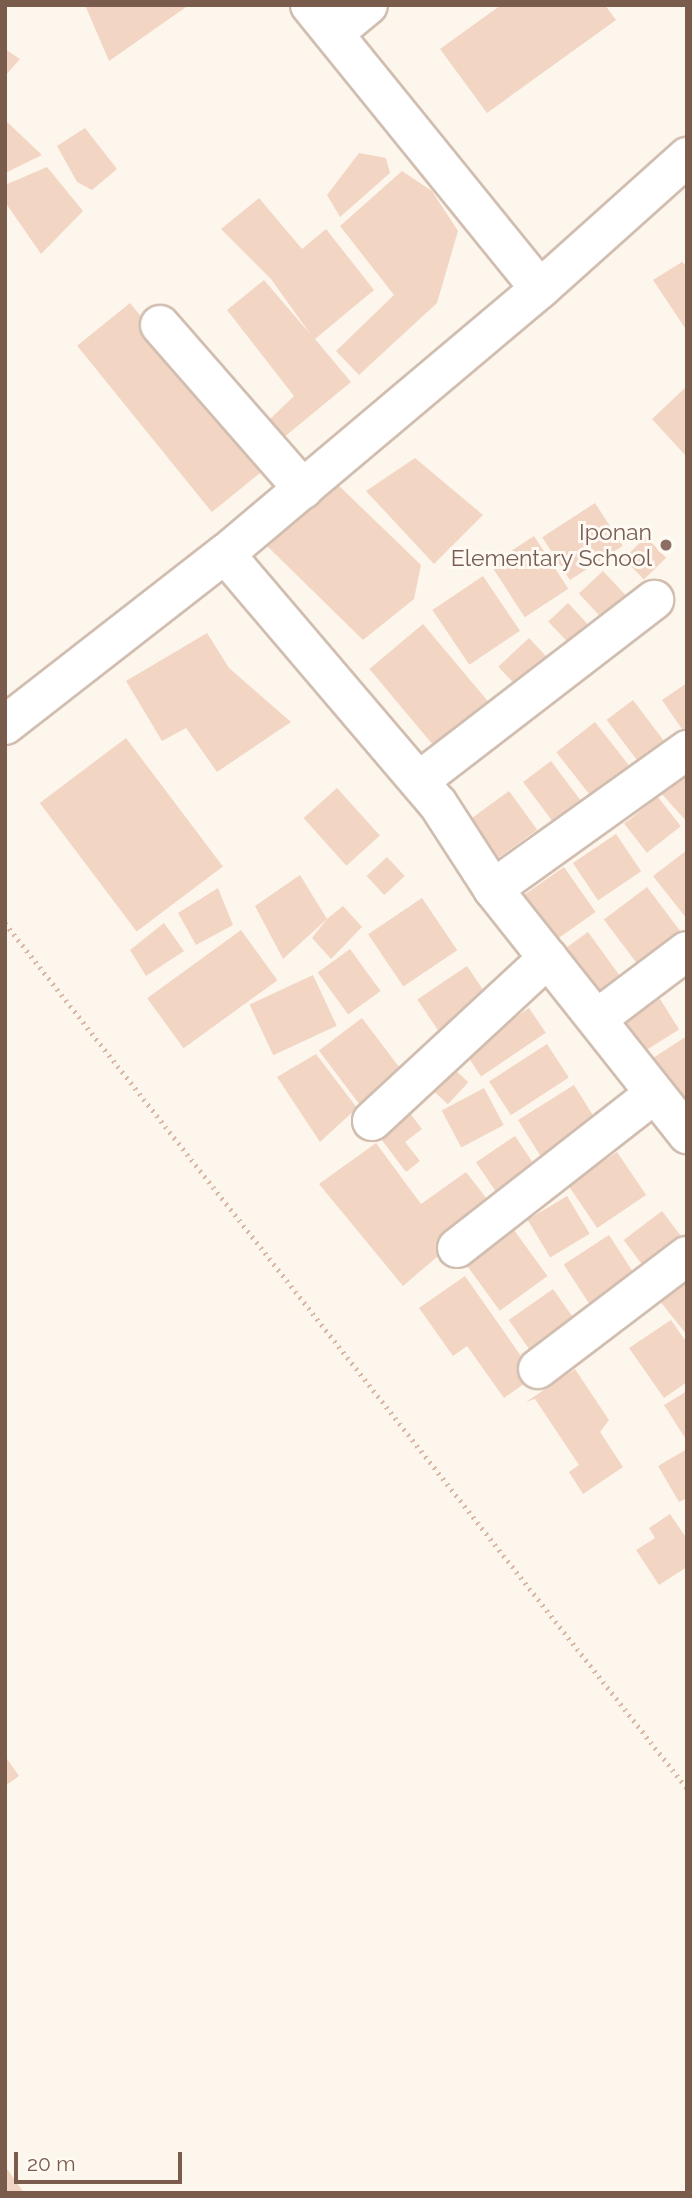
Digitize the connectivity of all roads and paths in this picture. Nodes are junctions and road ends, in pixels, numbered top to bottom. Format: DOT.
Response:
graph roads {
  1 [pos="368,5"];
  2 [pos="322,19"];
  3 [pos="687,157"];
  4 [pos="540,289"];
  5 [pos="160,325"];
  6 [pos="303,489"];
  7 [pos="225,554"];
  8 [pos="654,600"];
  9 [pos="5,725"];
  10 [pos="687,750"];
  11 [pos="419,780"];
  12 [pos="493,889"];
  13 [pos="5,923"];
  14 [pos="687,951"];
  15 [pos="548,958"];
  16 [pos="598,1018"];
  17 [pos="653,1095"];
  18 [pos="372,1121"];
  19 [pos="687,1134"];
  20 [pos="457,1248"];
  21 [pos="687,1256"];
  22 [pos="538,1369"];
  23 [pos="687,1788"];
  1 -- 2 [label="street"];
  2 -- 4 [label="street"];
  3 -- 4 [label="street"];
  4 -- 6 [label="street"];
  5 -- 6 [label="street"];
  6 -- 7 [label="street"];
  7 -- 9 [label="street"];
  7 -- 11 [label="street"];
  8 -- 11 [label="street"];
  10 -- 12 [label="street"];
  11 -- 12 [label="street"];
  12 -- 15 [label="street"];
  13 -- 23 [label="path"];
  14 -- 16 [label="street"];
  15 -- 16 [label="street"];
  15 -- 18 [label="street"];
  16 -- 17 [label="street"];
  17 -- 19 [label="street"];
  17 -- 20 [label="street"];
  21 -- 22 [label="street"];
}
